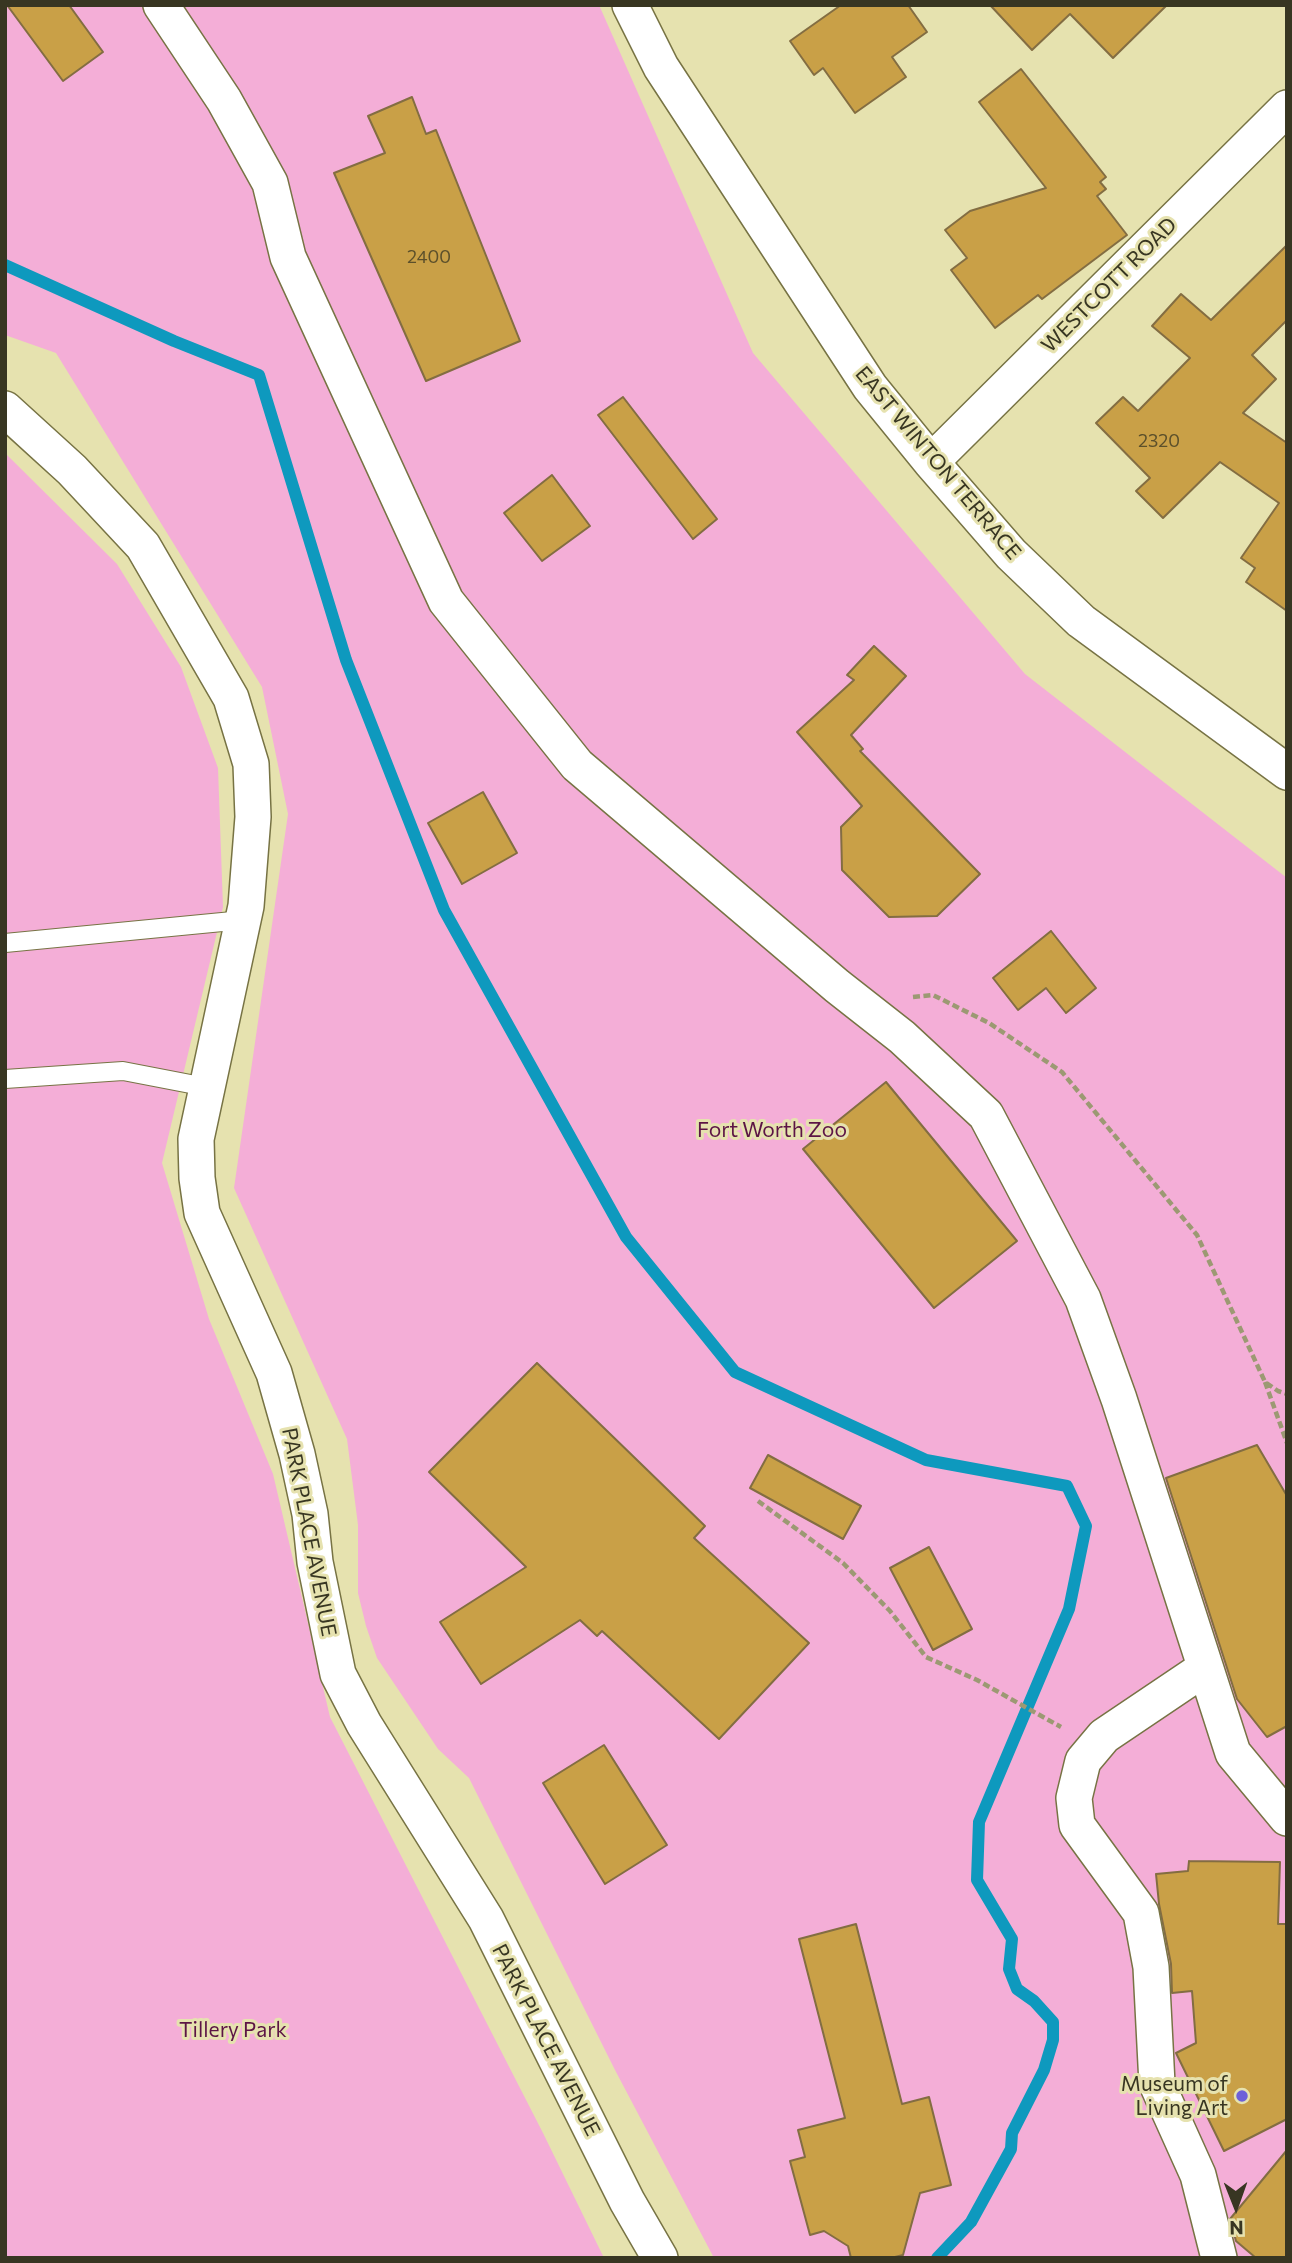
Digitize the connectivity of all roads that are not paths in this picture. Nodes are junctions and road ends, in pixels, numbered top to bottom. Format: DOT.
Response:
graph roads {
  1 [pos="162,5"];
  2 [pos="630,5"];
  3 [pos="1287,108"];
  4 [pos="5,410"];
  5 [pos="931,462"];
  6 [pos="1287,772"];
  7 [pos="243,920"];
  8 [pos="5,943"];
  9 [pos="5,1079"];
  10 [pos="206,1087"];
  11 [pos="1205,1668"];
  12 [pos="1287,1818"];
  13 [pos="660,2258"];
  14 [pos="1219,2258"];
  1 -- 11 [label="street"];
  2 -- 5 [label="street, EAST WINTON TERRACE"];
  3 -- 5 [label="street, WESTCOTT ROAD"];
  4 -- 7 [label="street, PARK PLACE AVENUE"];
  5 -- 6 [label="street, EAST WINTON TERRACE"];
  7 -- 8 [label="lane"];
  7 -- 10 [label="street, PARK PLACE AVENUE"];
  9 -- 10 [label="lane"];
  10 -- 13 [label="street, PARK PLACE AVENUE"];
  11 -- 12 [label="street"];
  11 -- 14 [label="street"];
}
